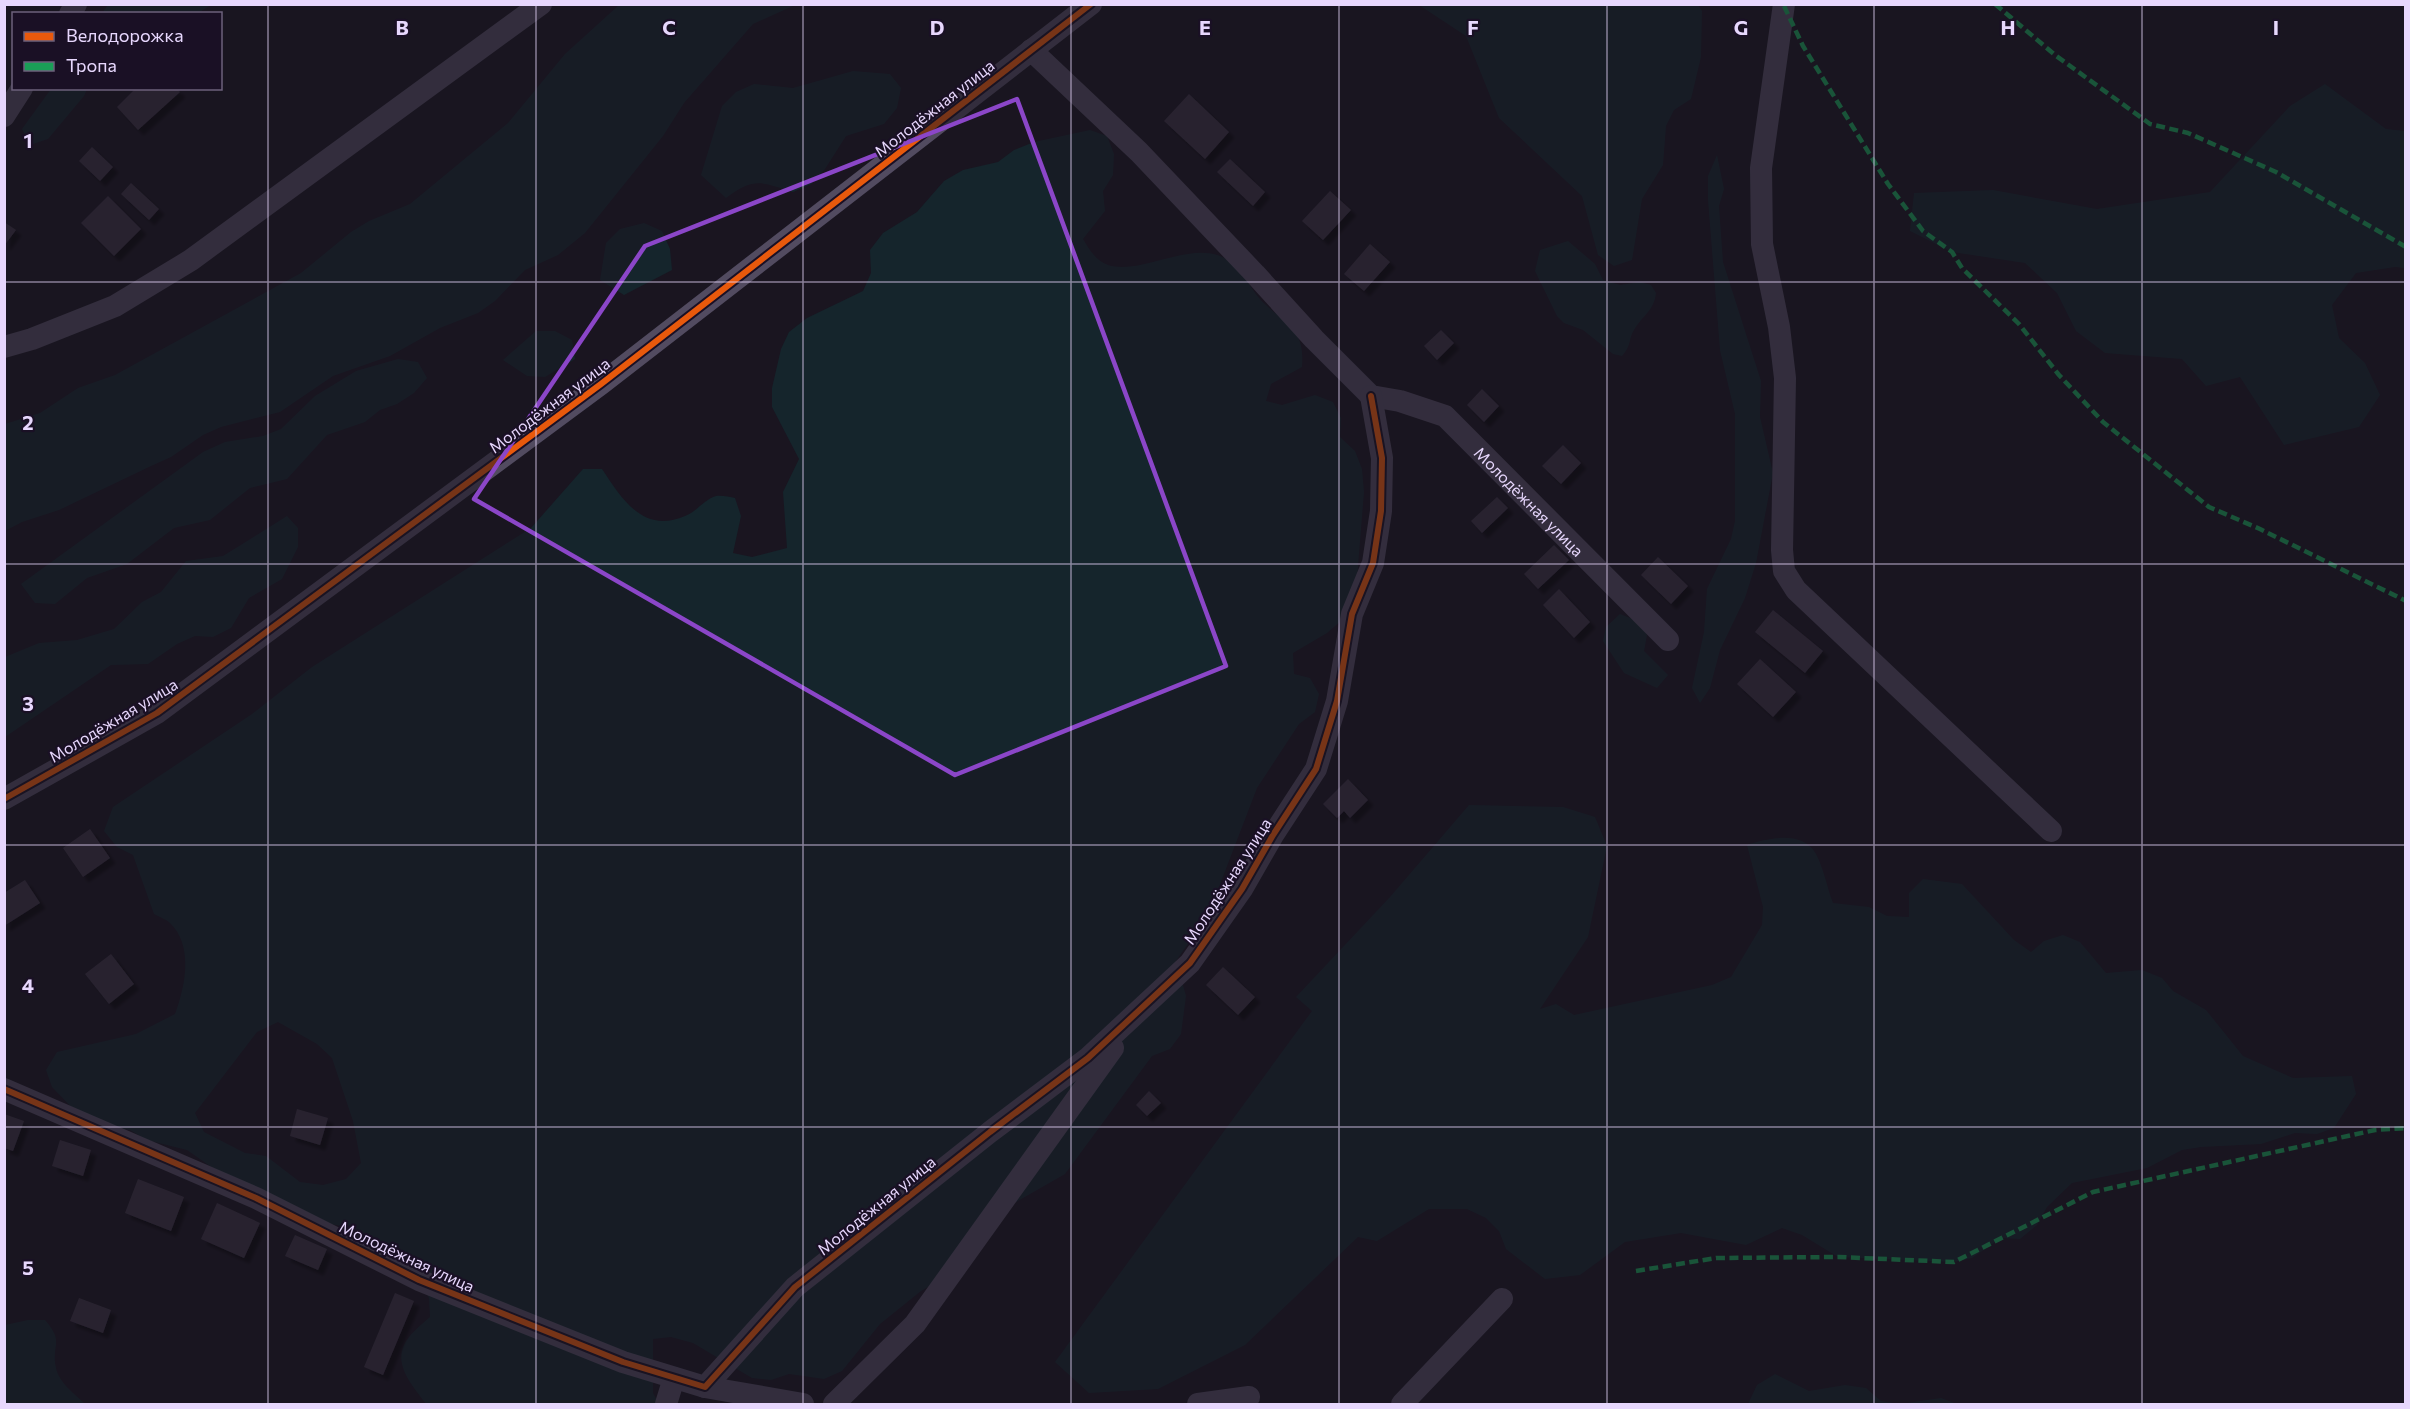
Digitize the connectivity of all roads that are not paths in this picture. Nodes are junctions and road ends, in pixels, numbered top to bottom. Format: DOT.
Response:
graph roads {
  1 [pos="541,4"];
  2 [pos="1091,4"];
  3 [pos="1784,4"];
  4 [pos="1031,50"];
  5 [pos="21,90"];
  6 [pos="4,116"];
  7 [pos="4,347"];
  8 [pos="1371,396"];
  9 [pos="1668,640"];
  10 [pos="4,799"];
  11 [pos="2051,831"];
  12 [pos="1142,1008"];
  13 [pos="4,1089"];
  14 [pos="1502,1299"];
  15 [pos="674,1378"];
  16 [pos="705,1387"];
  17 [pos="1249,1397"];
  18 [pos="666,1404"];
  19 [pos="803,1404"];
  20 [pos="834,1404"];
  21 [pos="1198,1404"];
  22 [pos="1402,1404"];
  1 -- 7 [label="street"];
  2 -- 4 [label="street, Молодёжная улица"];
  3 -- 11 [label="street"];
  4 -- 8 [label="street"];
  4 -- 10 [label="street, Молодёжная улица"];
  5 -- 6 [label="street"];
  8 -- 9 [label="street, Молодёжная улица"];
  8 -- 12 [label="street, Молодёжная улица"];
  12 -- 16 [label="street, Молодёжная улица"];
  12 -- 20 [label="street"];
  13 -- 15 [label="street, Молодёжная улица"];
  14 -- 22 [label="street"];
  15 -- 16 [label="street, Молодёжная улица"];
  15 -- 18 [label="street"];
  16 -- 19 [label="street"];
  17 -- 21 [label="street"];
}
